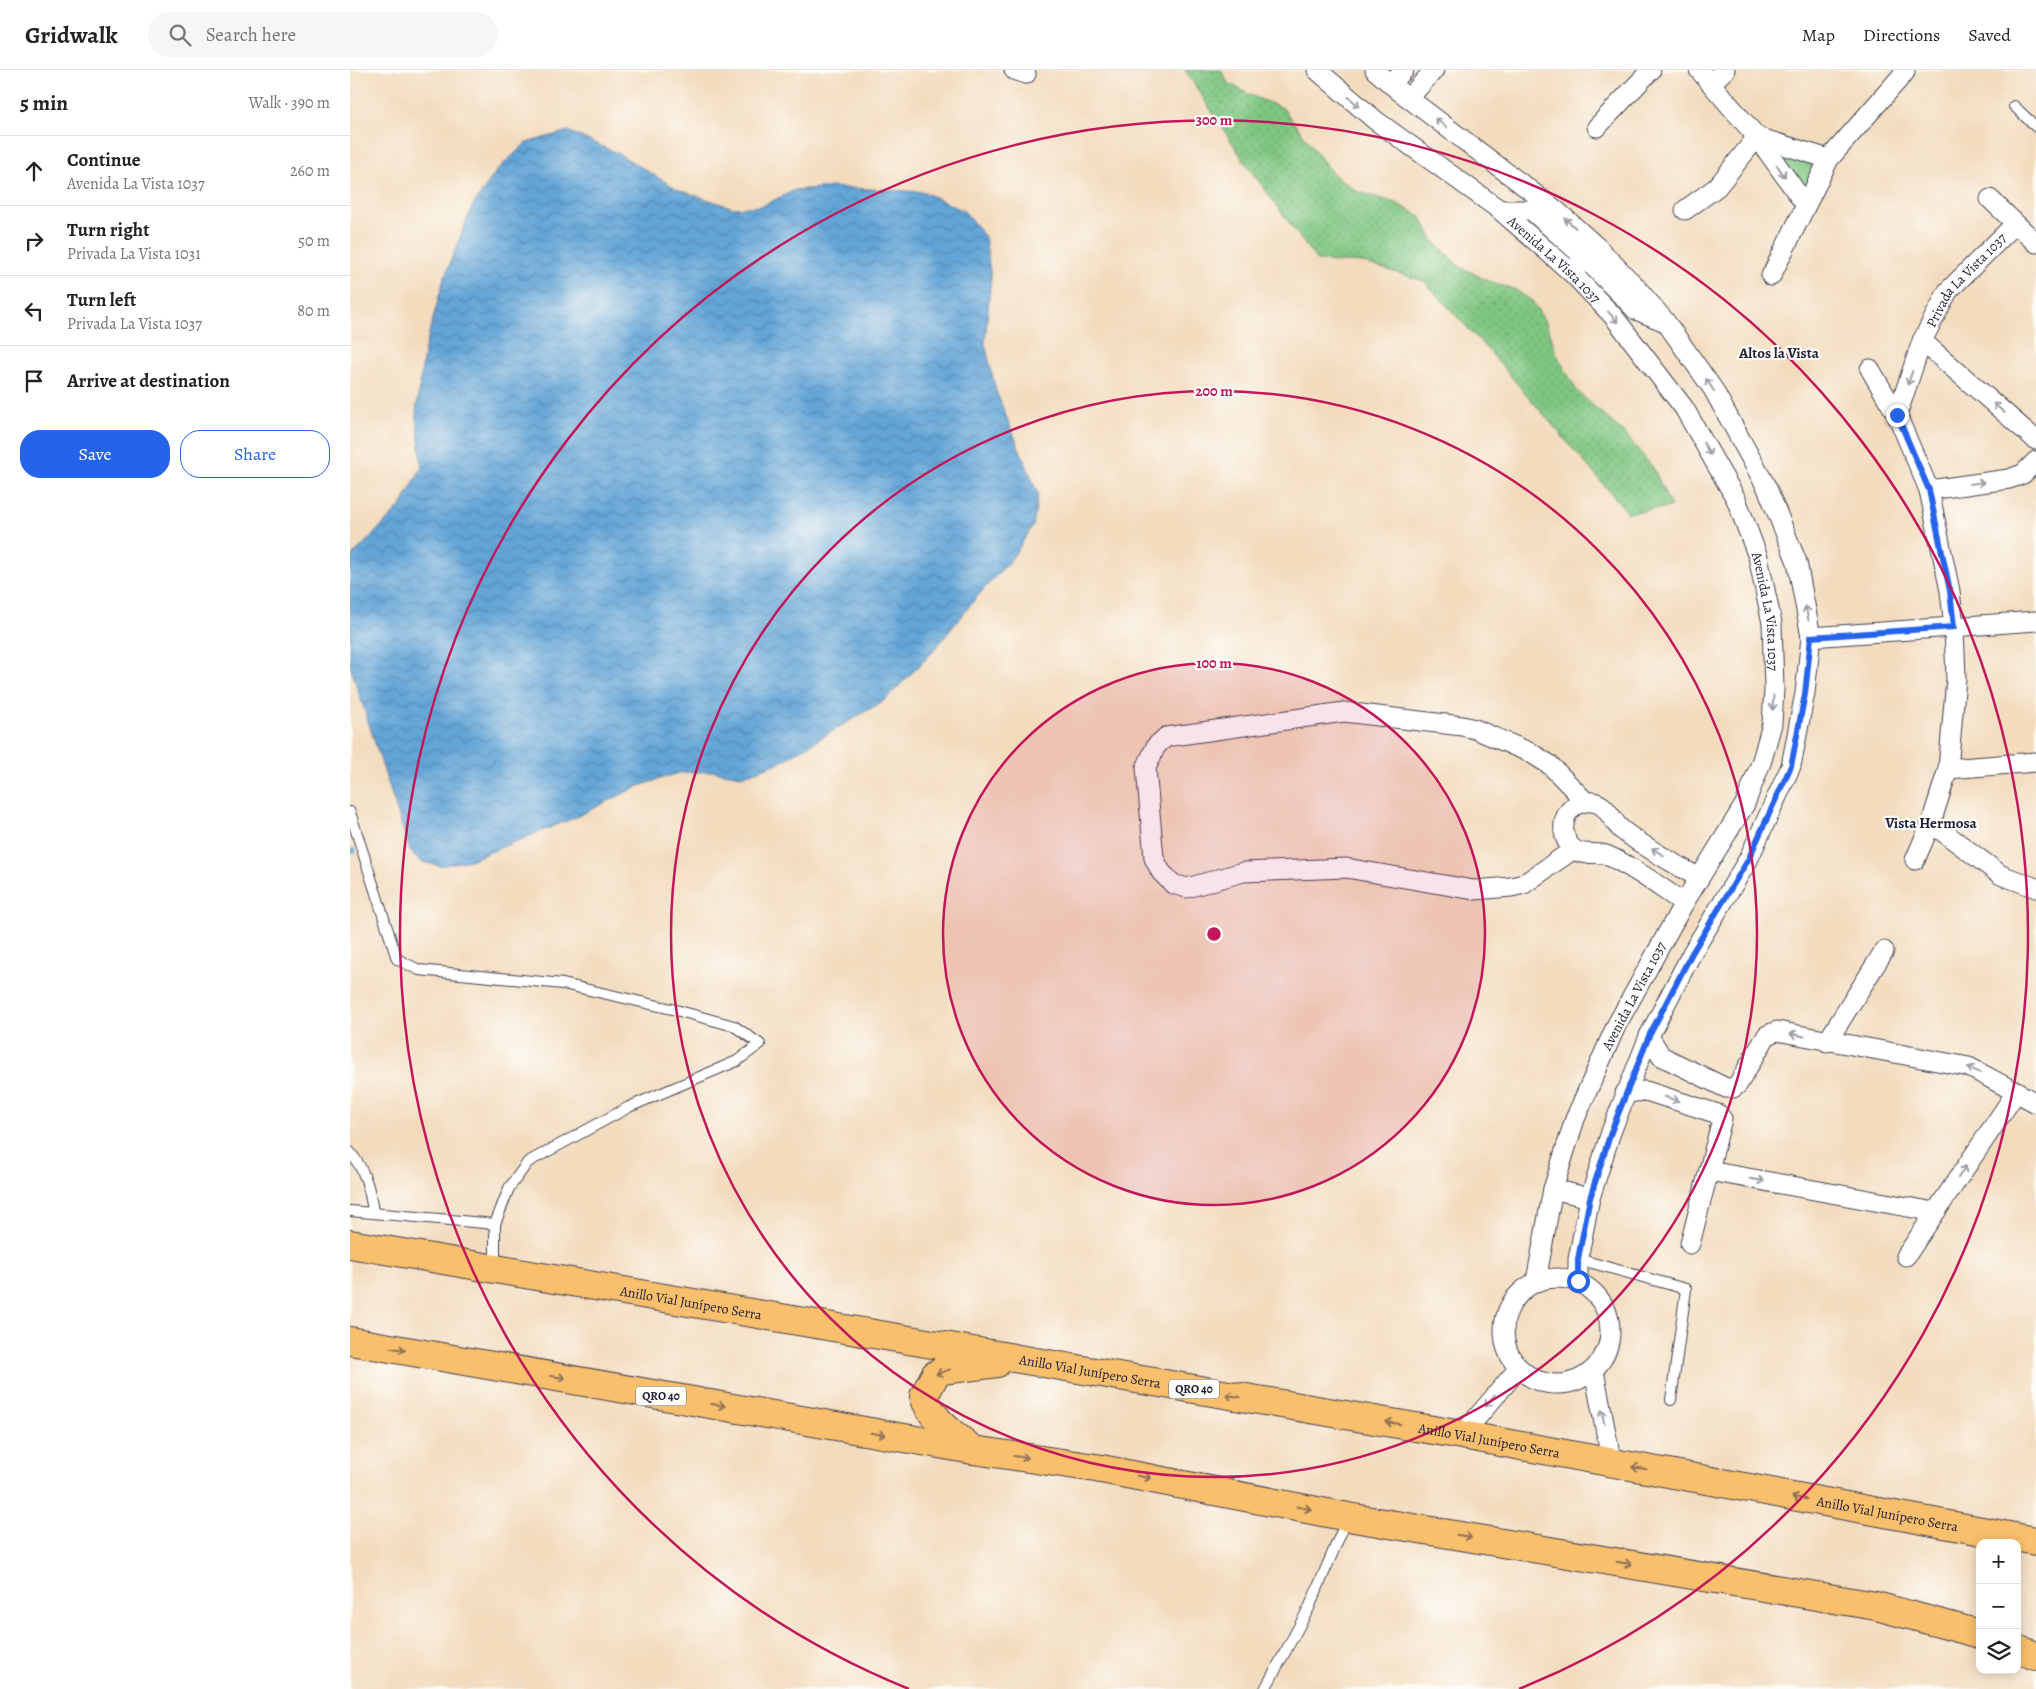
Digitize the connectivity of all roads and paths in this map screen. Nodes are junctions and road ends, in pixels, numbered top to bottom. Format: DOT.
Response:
graph roads {
  1 [pos="1317,70"];
  2 [pos="1375,70"];
  3 [pos="1404,70"];
  4 [pos="1434,70"];
  5 [pos="1651,70"];
  6 [pos="1904,72"];
  7 [pos="1712,74"];
  8 [pos="1391,84"];
  9 [pos="1409,98"];
  10 [pos="2014,106"];
  11 [pos="2036,127"];
  12 [pos="1597,128"];
  13 [pos="1757,137"];
  14 [pos="1829,159"];
  15 [pos="1990,199"];
  16 [pos="1805,204"];
  17 [pos="1500,210"];
  18 [pos="1685,210"];
  19 [pos="2014,224"];
  20 [pos="2036,244"];
  21 [pos="1590,252"];
  22 [pos="1571,272"];
  23 [pos="1772,276"];
  24 [pos="1922,341"];
  25 [pos="1870,369"];
  26 [pos="1897,415"];
  27 [pos="2036,440"];
  28 [pos="2036,461"];
  29 [pos="1929,490"];
  30 [pos="2036,622"];
  31 [pos="1954,627"];
  32 [pos="1811,637"];
  33 [pos="2036,762"];
  34 [pos="1948,769"];
  35 [pos="1585,802"];
  36 [pos="350,812"];
  37 [pos="1931,823"];
  38 [pos="1574,849"];
  39 [pos="1915,860"];
  40 [pos="1699,878"];
  41 [pos="2036,888"];
  42 [pos="1684,903"];
  43 [pos="1884,951"];
  44 [pos="1649,1036"];
  45 [pos="1827,1042"];
  46 [pos="2017,1091"];
  47 [pos="1625,1093"];
  48 [pos="2036,1103"];
  49 [pos="350,1152"];
  50 [pos="1708,1171"];
  51 [pos="1553,1189"];
  52 [pos="1590,1198"];
  53 [pos="350,1211"];
  54 [pos="373,1212"];
  55 [pos="1935,1212"];
  56 [pos="495,1224"];
  57 [pos="350,1244"];
  58 [pos="1690,1244"];
  59 [pos="1906,1256"];
  60 [pos="1578,1259"];
  61 [pos="495,1268"];
  62 [pos="1536,1281"];
  63 [pos="1578,1281"];
  64 [pos="350,1341"];
  65 [pos="1026,1360"];
  66 [pos="1519,1368"];
  67 [pos="1594,1370"];
  68 [pos="1671,1400"];
  69 [pos="1462,1435"];
  70 [pos="973,1450"];
  71 [pos="1612,1464"];
  72 [pos="1348,1517"];
  73 [pos="2036,1541"];
  74 [pos="1976,1632"];
  75 [pos="2021,1648"];
  76 [pos="2021,1649"];
  77 [pos="2036,1651"];
  78 [pos="2036,1656"];
  79 [pos="1265,1689"];
  1 -- 17 [label="street, Avenida La Vista 1037, one-way"];
  2 -- 8 [label="street"];
  3 -- 8 [label="street"];
  4 -- 9 [label="street"];
  5 -- 12 [label="street"];
  6 -- 14 [label="street"];
  7 -- 13 [label="street"];
  8 -- 9 [label="street"];
  21 -- 9 [label="street, one-way"];
  10 -- 11 [label="lane"];
  13 -- 14 [label="street"];
  13 -- 16 [label="street, one-way"];
  13 -- 18 [label="street"];
  14 -- 16 [label="street"];
  15 -- 19 [label="street, Privada La Vista 1037"];
  16 -- 23 [label="street"];
  17 -- 21 [label="street"];
  17 -- 22 [label="street, Avenida La Vista 1037"];
  19 -- 20 [label="street, Privada La Vista 1037"];
  19 -- 24 [label="street, Privada La Vista 1037"];
  21 -- 22 [label="street"];
  32 -- 21 [label="street, one-way"];
  22 -- 40 [label="street, Avenida La Vista 1037, one-way"];
  24 -- 26 [label="street, Privada La Vista 1037, one-way"];
  27 -- 24 [label="street, Privada La Vista 1037, one-way"];
  25 -- 26 [label="street"];
  26 -- 29 [label="street"];
  29 -- 28 [label="street, one-way"];
  29 -- 31 [label="street"];
  30 -- 31 [label="street"];
  31 -- 32 [label="street"];
  31 -- 34 [label="street"];
  32 -- 44 [label="street"];
  33 -- 34 [label="street"];
  34 -- 37 [label="street"];
  35 -- 38 [label="street"];
  35 -- 38 [label="street"];
  40 -- 35 [label="street, one-way"];
  36 -- 56 [label="lane"];
  37 -- 39 [label="street"];
  37 -- 41 [label="street"];
  38 -- 42 [label="street"];
  40 -- 42 [label="street, Avenida La Vista 1037"];
  42 -- 51 [label="street, Avenida La Vista 1037"];
  43 -- 45 [label="street"];
  45 -- 44 [label="street, one-way"];
  44 -- 47 [label="street"];
  46 -- 45 [label="street, one-way"];
  46 -- 48 [label="street"];
  55 -- 46 [label="street, one-way"];
  47 -- 50 [label="street, one-way"];
  47 -- 52 [label="street"];
  49 -- 54 [label="lane"];
  50 -- 55 [label="street, one-way"];
  50 -- 58 [label="street"];
  51 -- 52 [label="street"];
  51 -- 62 [label="street, Avenida La Vista 1037"];
  52 -- 60 [label="street"];
  53 -- 54 [label="lane"];
  54 -- 56 [label="lane"];
  55 -- 59 [label="street"];
  56 -- 61 [label="lane"];
  57 -- 61 [label="highway, Anillo Vial Junípero Serra / QRO 40"];
  60 -- 63 [label="street"];
  60 -- 68 [label="lane"];
  61 -- 65 [label="highway, Anillo Vial Junípero Serra / QRO 40"];
  62 -- 63 [label="street"];
  62 -- 66 [label="street"];
  63 -- 67 [label="street"];
  64 -- 70 [label="highway, QRO 40, one-way"];
  69 -- 65 [label="highway, Anillo Vial Junípero Serra / QRO 40, one-way"];
  65 -- 70 [label="highway, one-way"];
  66 -- 67 [label="street"];
  66 -- 69 [label="street, one-way"];
  71 -- 67 [label="street, one-way"];
  69 -- 71 [label="highway, Anillo Vial Junípero Serra / QRO 40"];
  70 -- 72 [label="highway, QRO 40, one-way"];
  73 -- 71 [label="highway, Anillo Vial Junípero Serra / QRO 40, one-way"];
  72 -- 74 [label="highway, QRO 40, one-way"];
  72 -- 79 [label="lane"];
  75 -- 77 [label="highway"];
  76 -- 78 [label="highway"];
}
